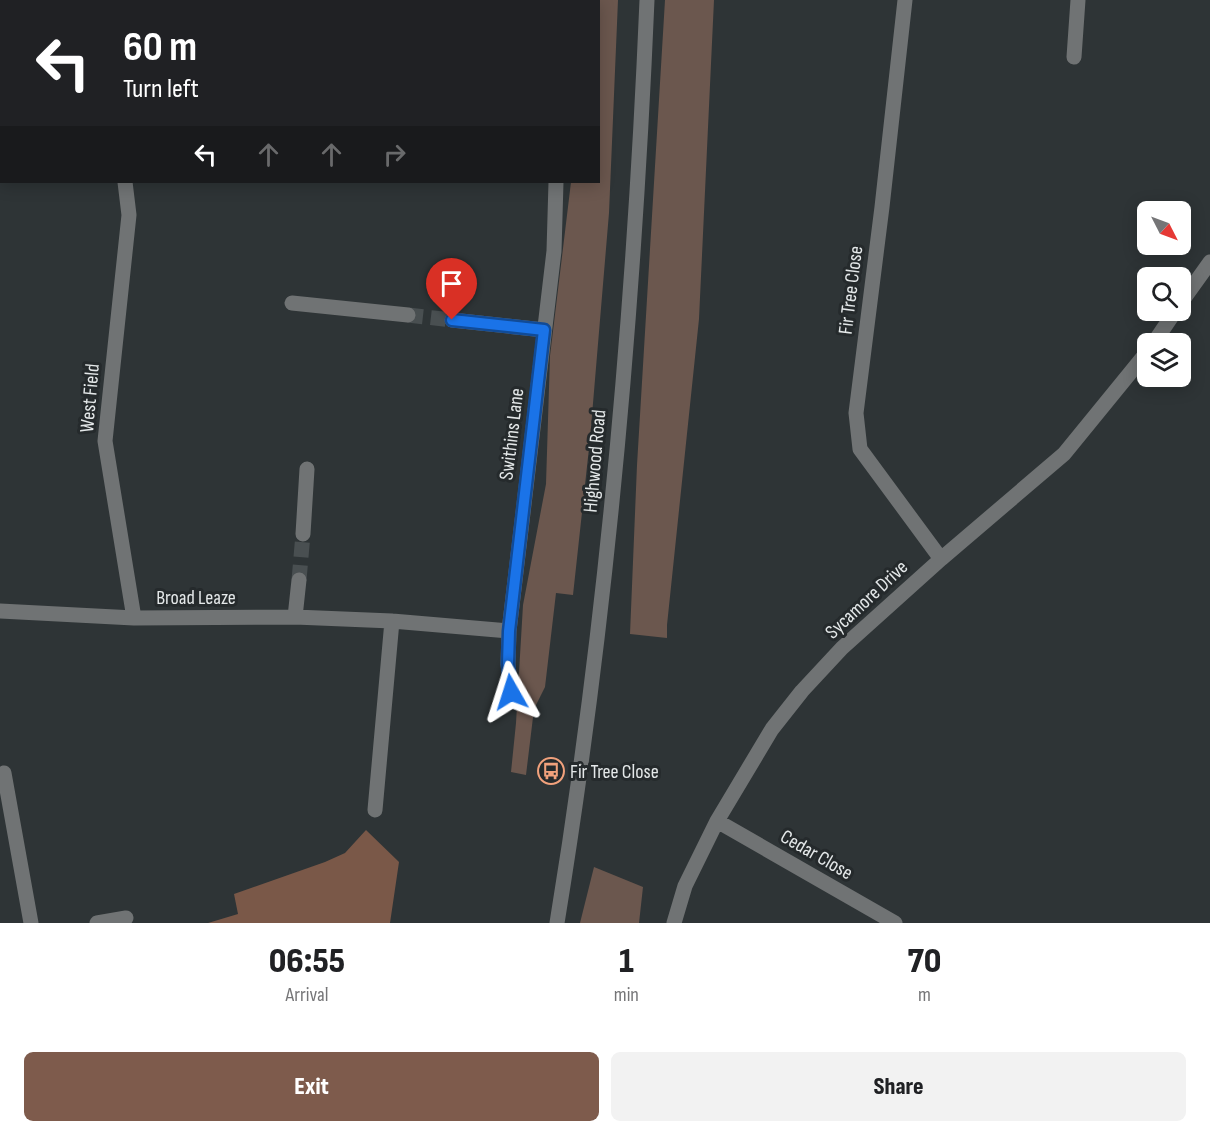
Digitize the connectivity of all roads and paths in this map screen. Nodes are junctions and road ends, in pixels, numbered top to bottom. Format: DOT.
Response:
graph roads {
  1 [pos="647,0"];
  2 [pos="905,0"];
  3 [pos="1078,0"];
  4 [pos="1074,57"];
  5 [pos="125,183"];
  6 [pos="556,183"];
  7 [pos="1210,262"];
  8 [pos="1191,289"];
  9 [pos="292,303"];
  10 [pos="408,315"];
  11 [pos="452,320"];
  12 [pos="544,330"];
  13 [pos="1137,364"];
  14 [pos="307,469"];
  15 [pos="303,534"];
  16 [pos="941,559"];
  17 [pos="299,580"];
  18 [pos="0,611"];
  19 [pos="295,617"];
  20 [pos="134,618"];
  21 [pos="392,621"];
  22 [pos="509,631"];
  23 [pos="511,692"];
  24 [pos="4,773"];
  25 [pos="375,810"];
  26 [pos="717,821"];
  27 [pos="126,918"];
  28 [pos="31,923"];
  29 [pos="98,923"];
  30 [pos="557,923"];
  31 [pos="674,923"];
  32 [pos="896,923"];
  1 -- 30 [label="street, Highwood Road"];
  2 -- 16 [label="street, Fir Tree Close"];
  3 -- 4 [label="street"];
  5 -- 20 [label="street, West Field"];
  6 -- 12 [label="street, Swithins Lane"];
  7 -- 8 [label="street"];
  9 -- 10 [label="street"];
  11 -- 12 [label="street"];
  12 -- 22 [label="street, Swithins Lane"];
  13 -- 16 [label="street, Sycamore Drive"];
  14 -- 15 [label="street"];
  16 -- 26 [label="street, Sycamore Drive"];
  17 -- 19 [label="street"];
  18 -- 20 [label="street, Broad Leaze"];
  19 -- 20 [label="street, Broad Leaze"];
  19 -- 21 [label="street, Broad Leaze"];
  21 -- 22 [label="street, Broad Leaze"];
  21 -- 25 [label="street"];
  22 -- 23 [label="street, Swithins Lane"];
  24 -- 28 [label="street"];
  26 -- 31 [label="street, Sycamore Drive"];
  26 -- 32 [label="street, Cedar Close"];
  27 -- 29 [label="street"];
}
